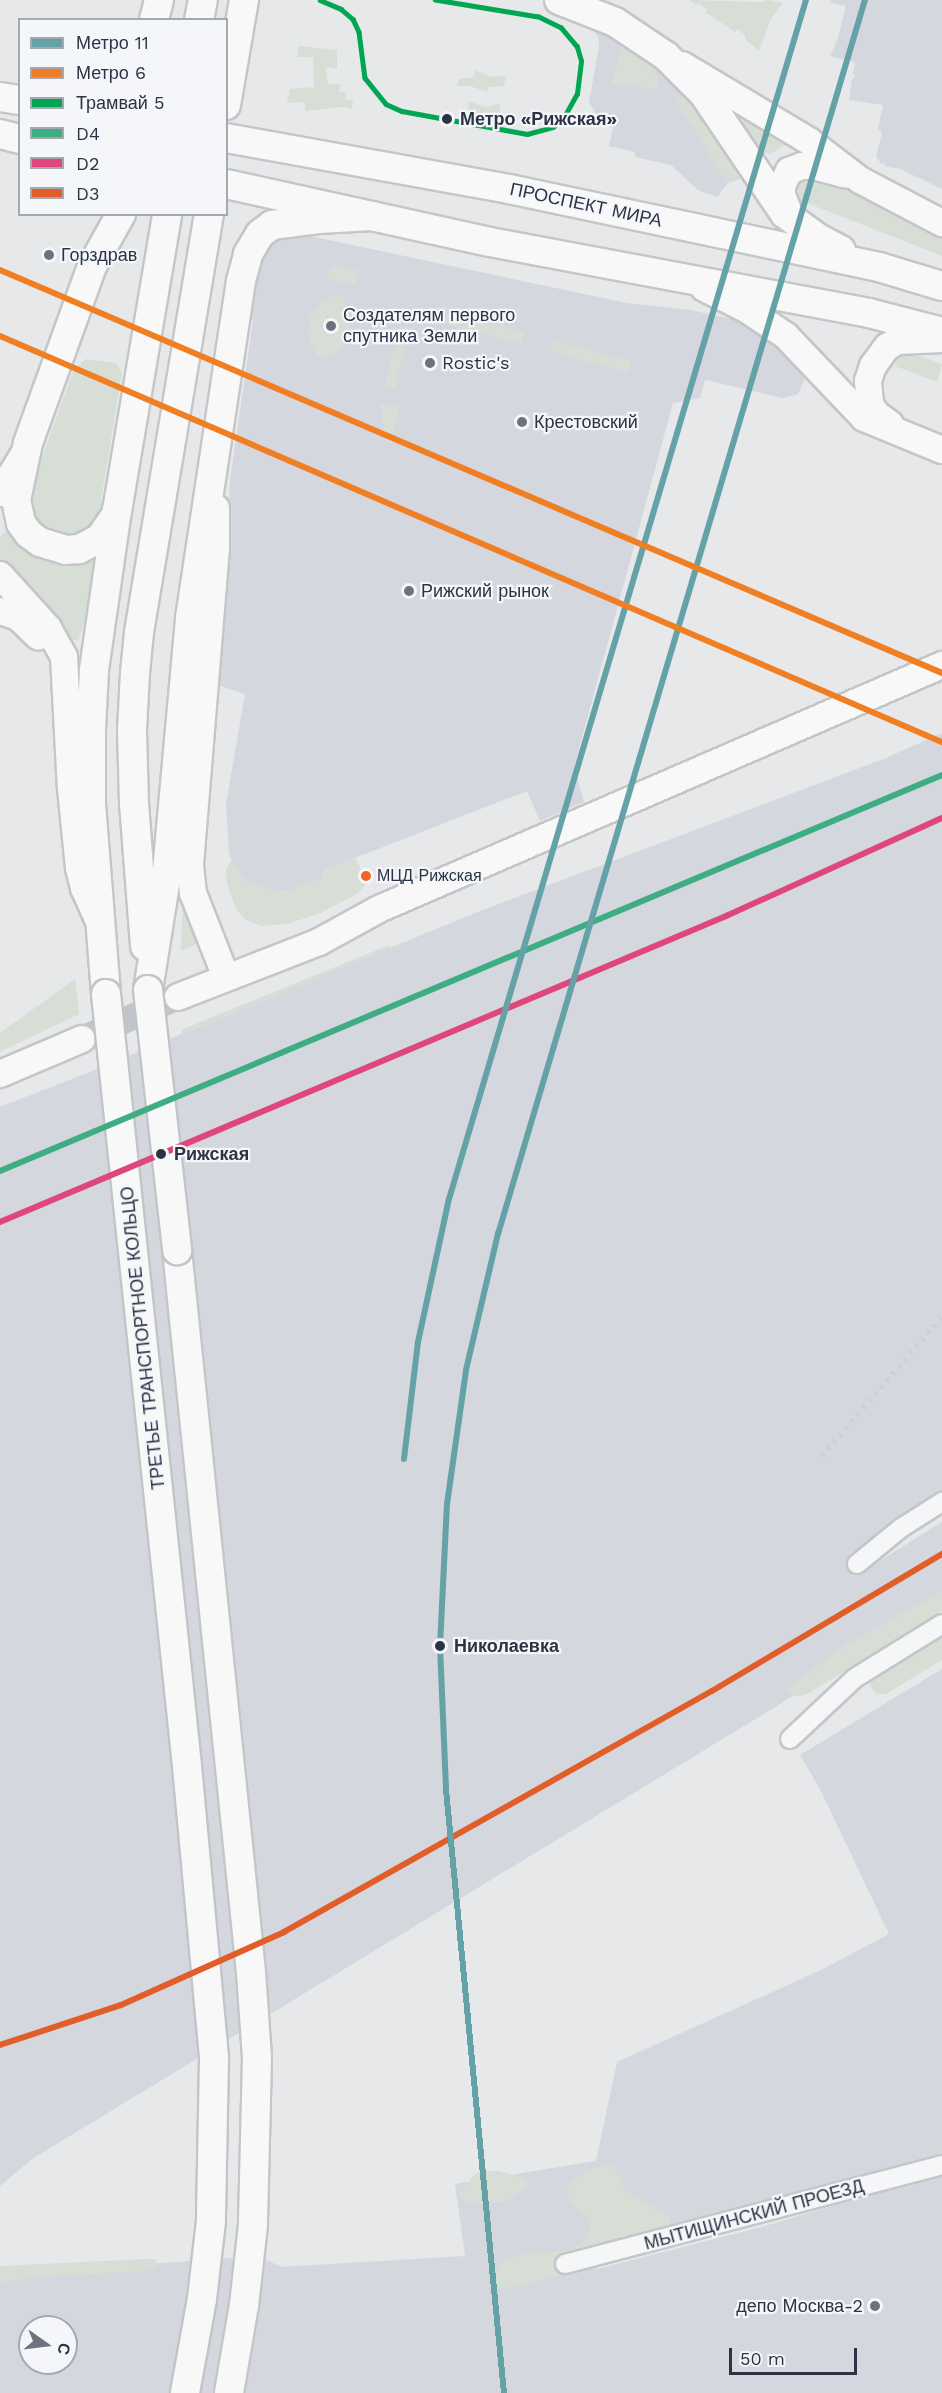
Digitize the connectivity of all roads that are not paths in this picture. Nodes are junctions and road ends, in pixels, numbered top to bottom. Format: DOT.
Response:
graph roads {
  1 [pos="159,0"];
  2 [pos="203,0"];
  3 [pos="244,0"];
  4 [pos="559,0"];
  5 [pos="154,18"];
  6 [pos="199,18"];
  7 [pos="666,56"];
  8 [pos="228,93"];
  9 [pos="0,97"];
  10 [pos="18,100"];
  11 [pos="0,134"];
  12 [pos="18,138"];
  13 [pos="228,138"];
  14 [pos="860,180"];
  15 [pos="228,184"];
  16 [pos="100,216"];
  17 [pos="120,216"];
  18 [pos="167,216"];
  19 [pos="209,216"];
  20 [pos="373,216"];
  21 [pos="942,223"];
  22 [pos="801,227"];
  23 [pos="92,266"];
  24 [pos="879,267"];
  25 [pos="667,276"];
  26 [pos="942,286"];
  27 [pos="942,332"];
  28 [pos="942,339"];
  29 [pos="28,443"];
  30 [pos="930,445"];
  31 [pos="215,453"];
  32 [pos="0,493"];
  33 [pos="117,511"];
  34 [pos="0,575"];
  35 [pos="0,611"];
  36 [pos="942,665"];
  37 [pos="67,723"];
  38 [pos="99,924"];
  39 [pos="226,977"];
  40 [pos="148,990"];
  41 [pos="178,997"];
  42 [pos="82,1039"];
  43 [pos="0,1074"];
  44 [pos="942,1502"];
  45 [pos="857,1564"];
  46 [pos="942,1624"];
  47 [pos="790,1739"];
  48 [pos="942,2165"];
  49 [pos="565,2264"];
  50 [pos="185,2393"];
  51 [pos="229,2393"];
  1 -- 5 [label="main road"];
  2 -- 6 [label="main road"];
  3 -- 8 [label="main road"];
  4 -- 7 [label="main road"];
  7 -- 14 [label="main road"];
  7 -- 22 [label="main road"];
  9 -- 10 [label="main road"];
  11 -- 12 [label="main road"];
  13 -- 24 [label="main road, ПРОСПЕКТ МИРА"];
  14 -- 21 [label="main road"];
  14 -- 22 [label="main road"];
  15 -- 20 [label="main road"];
  16 -- 23 [label="main road"];
  17 -- 23 [label="main road"];
  18 -- 33 [label="main road, ТРЕТЬЕ ТРАНСПОРТНОЕ КОЛЬЦО"];
  19 -- 40 [label="main road"];
  20 -- 25 [label="main road"];
  20 -- 31 [label="main road"];
  22 -- 24 [label="main road"];
  23 -- 29 [label="main road"];
  24 -- 26 [label="main road, ПРОСПЕКТ МИРА"];
  25 -- 27 [label="main road"];
  25 -- 30 [label="main road"];
  28 -- 30 [label="main road"];
  29 -- 32 [label="main road"];
  29 -- 33 [label="main road"];
  31 -- 39 [label="main road"];
  31 -- 40 [label="main road"];
  33 -- 38 [label="main road, ТРЕТЬЕ ТРАНСПОРТНОЕ КОЛЬЦО"];
  34 -- 37 [label="main road"];
  35 -- 37 [label="main road"];
  36 -- 39 [label="main road"];
  37 -- 38 [label="main road"];
  38 -- 50 [label="main road, ТРЕТЬЕ ТРАНСПОРТНОЕ КОЛЬЦО, bridge"];
  39 -- 41 [label="main road"];
  40 -- 51 [label="main road, bridge"];
  42 -- 43 [label="main road"];
  44 -- 45 [label="street"];
  46 -- 47 [label="street"];
  48 -- 49 [label="street, МЫТИЩИНСКИЙ ПРОЕЗД"];
}
